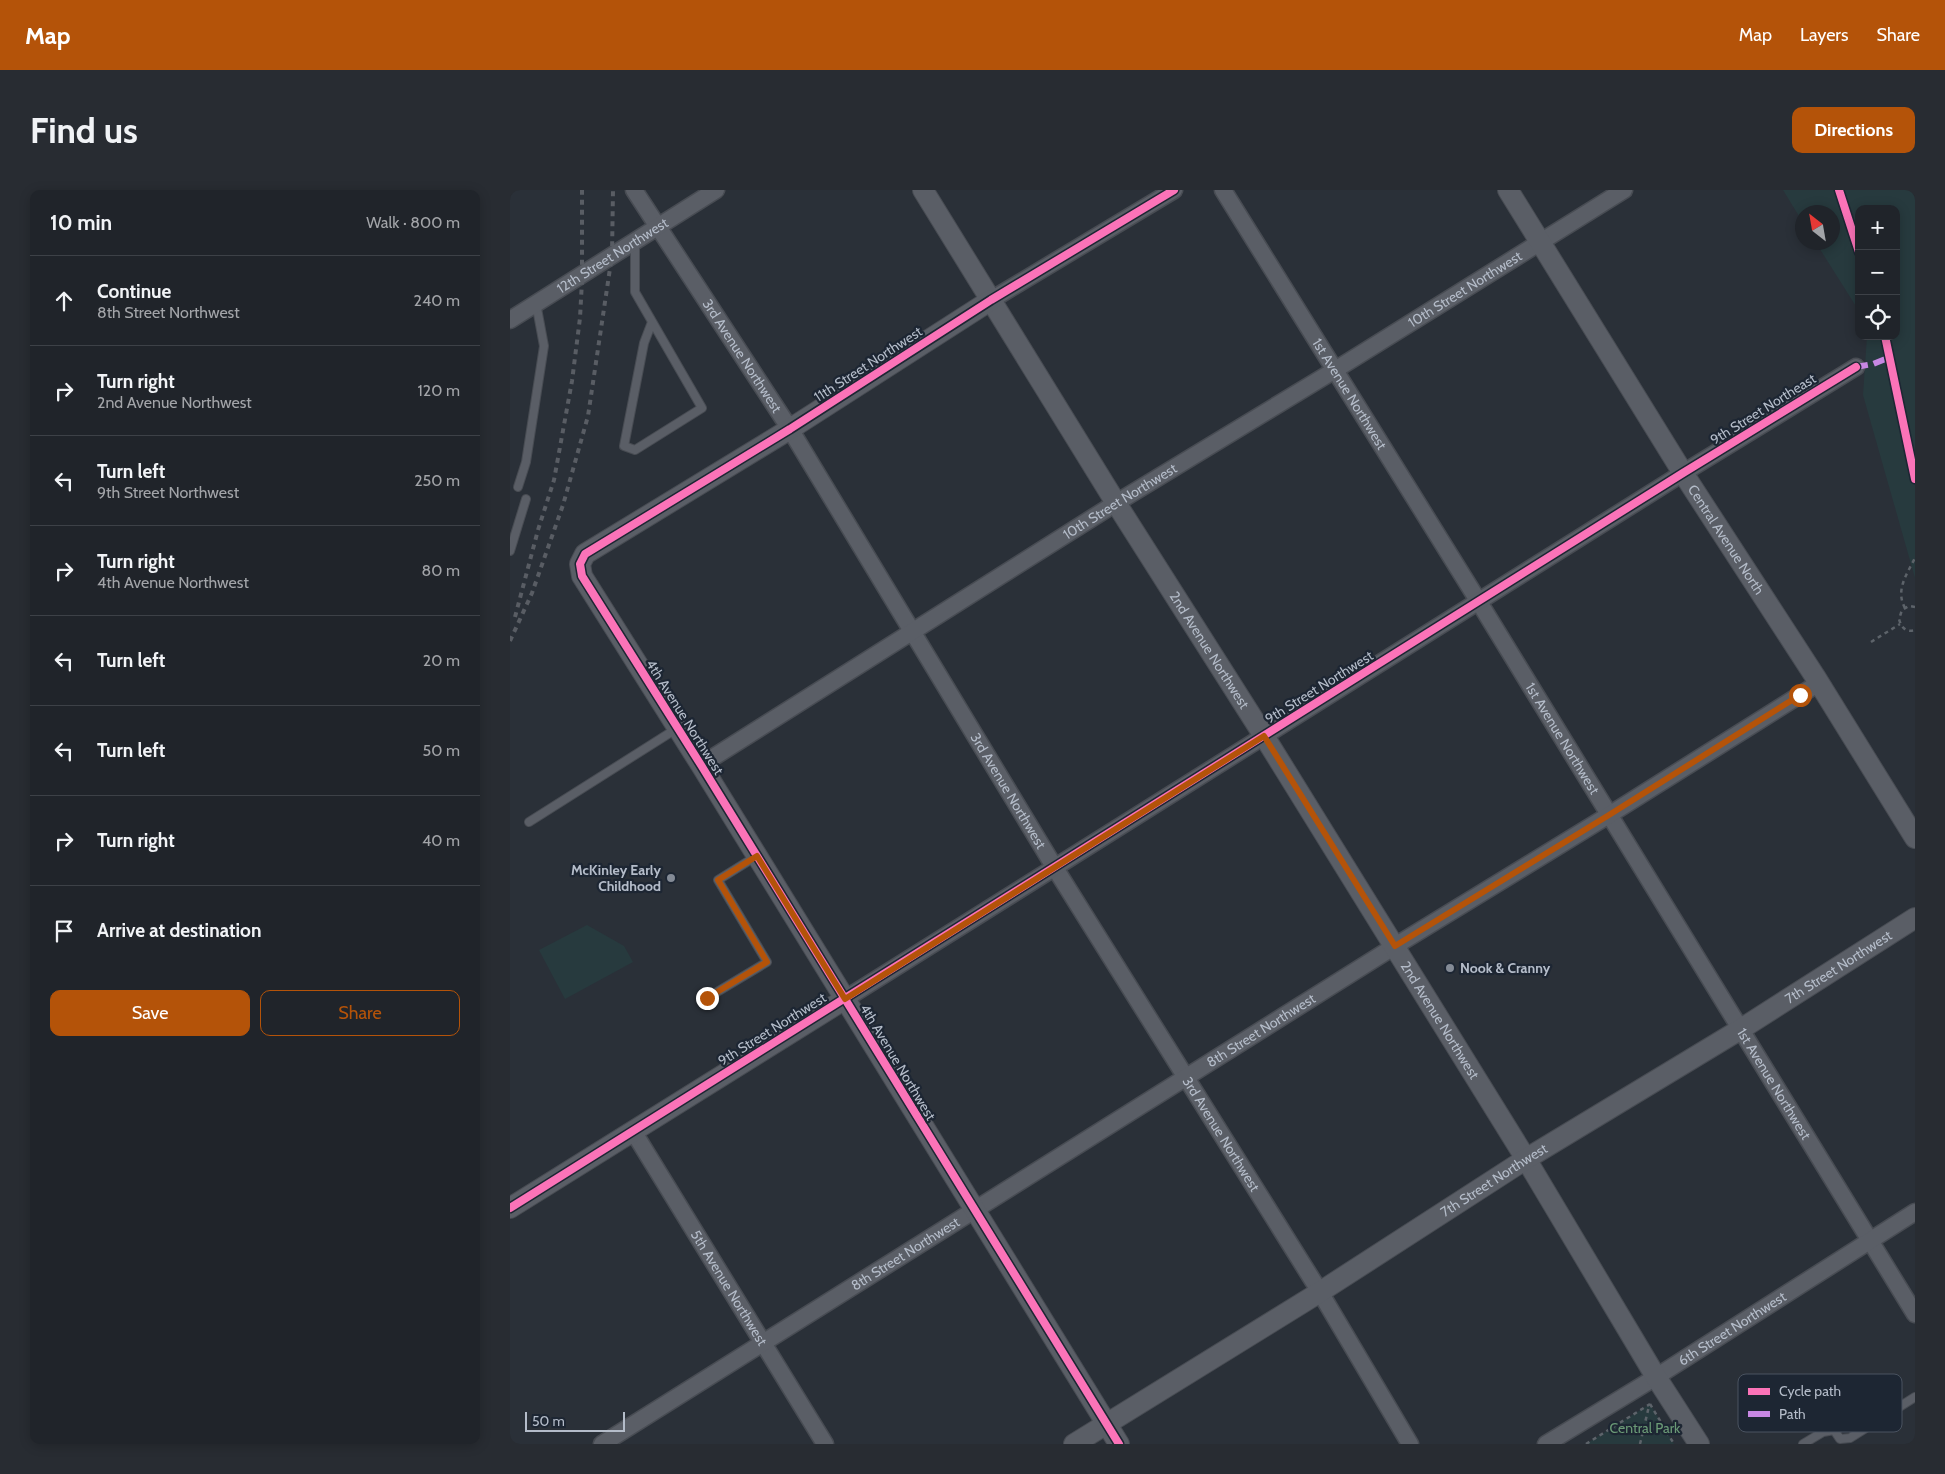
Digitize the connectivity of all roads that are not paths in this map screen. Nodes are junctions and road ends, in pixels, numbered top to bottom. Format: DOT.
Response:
graph roads {
  1 [pos="634,190"];
  2 [pos="716,190"];
  3 [pos="923,190"];
  4 [pos="1174,190"];
  5 [pos="1223,190"];
  6 [pos="1508,190"];
  7 [pos="1624,190"];
  8 [pos="657,225"];
  9 [pos="635,240"];
  10 [pos="1540,241"];
  11 [pos="991,300"];
  12 [pos="536,304"];
  13 [pos="510,320"];
  14 [pos="652,322"];
  15 [pos="1856,367"];
  16 [pos="1335,370"];
  17 [pos="790,429"];
  18 [pos="1683,473"];
  19 [pos="518,487"];
  20 [pos="526,500"];
  21 [pos="1116,503"];
  22 [pos="510,550"];
  23 [pos="580,564"];
  24 [pos="1479,602"];
  25 [pos="912,631"];
  26 [pos="1819,683"];
  27 [pos="678,728"];
  28 [pos="1264,736"];
  29 [pos="701,765"];
  30 [pos="1609,815"];
  31 [pos="529,822"];
  32 [pos="1915,838"];
  33 [pos="757,856"];
  34 [pos="1055,868"];
  35 [pos="1915,918"];
  36 [pos="1395,946"];
  37 [pos="707,998"];
  38 [pos="845,999"];
  39 [pos="1741,1029"];
  40 [pos="1185,1078"];
  41 [pos="633,1131"];
  42 [pos="1526,1159"];
  43 [pos="510,1208"];
  44 [pos="975,1211"];
  45 [pos="1915,1212"];
  46 [pos="1870,1240"];
  47 [pos="1320,1292"];
  48 [pos="1915,1314"];
  49 [pos="762,1344"];
  50 [pos="1656,1377"];
  51 [pos="1913,1398"];
  52 [pos="1902,1405"];
  53 [pos="1106,1423"];
  54 [pos="1823,1432"];
  55 [pos="1835,1432"];
  56 [pos="1859,1432"];
  57 [pos="602,1444"];
  58 [pos="825,1444"];
  59 [pos="1074,1444"];
  60 [pos="1119,1444"];
  61 [pos="1410,1444"];
  62 [pos="1546,1444"];
  63 [pos="1699,1444"];
  64 [pos="1803,1444"];
  1 -- 8 [label="street, 3rd Avenue Northwest"];
  2 -- 8 [label="street, 12th Street Northwest"];
  3 -- 11 [label="street, 2nd Avenue Northwest"];
  4 -- 11 [label="street, 11th Street Northwest"];
  5 -- 16 [label="street, 1st Avenue Northwest"];
  6 -- 10 [label="street, Central Avenue North"];
  7 -- 10 [label="street, 10th Street Northwest"];
  8 -- 9 [label="street, 12th Street Northwest"];
  8 -- 17 [label="street, 3rd Avenue Northwest"];
  9 -- 12 [label="street, 12th Street Northwest"];
  9 -- 14 [label="lane"];
  10 -- 16 [label="street, 10th Street Northwest"];
  10 -- 18 [label="street, Central Avenue North"];
  11 -- 17 [label="street, 11th Street Northwest"];
  11 -- 21 [label="street, 2nd Avenue Northwest"];
  12 -- 13 [label="street, 12th Street Northwest"];
  12 -- 19 [label="lane"];
  14 -- 14 [label="lane"];
  15 -- 18 [label="street, 9th Street Northeast"];
  16 -- 21 [label="street, 10th Street Northwest"];
  16 -- 24 [label="street, 1st Avenue Northwest"];
  17 -- 23 [label="street, 11th Street Northwest"];
  17 -- 25 [label="street, 3rd Avenue Northwest"];
  18 -- 24 [label="street, 9th Street Northwest"];
  18 -- 26 [label="street, Central Avenue North"];
  20 -- 22 [label="lane"];
  21 -- 25 [label="street, 10th Street Northwest"];
  21 -- 28 [label="street, 2nd Avenue Northwest"];
  23 -- 27 [label="street, 4th Avenue Northwest"];
  24 -- 28 [label="street, 9th Street Northwest"];
  24 -- 30 [label="street, 1st Avenue Northwest"];
  25 -- 29 [label="street, 10th Street Northwest"];
  25 -- 34 [label="street, 3rd Avenue Northwest"];
  26 -- 30 [label="street, 8th Street Northwest"];
  26 -- 32 [label="street, Central Avenue North"];
  27 -- 29 [label="street, 4th Avenue Northwest"];
  27 -- 31 [label="lane"];
  28 -- 34 [label="street, 9th Street Northwest"];
  28 -- 36 [label="street, 2nd Avenue Northwest"];
  29 -- 33 [label="street, 4th Avenue Northwest"];
  30 -- 36 [label="street, 8th Street Northwest"];
  30 -- 39 [label="street, 1st Avenue Northwest"];
  33 -- 37 [label="lane"];
  33 -- 38 [label="street, 4th Avenue Northwest"];
  34 -- 38 [label="street, 9th Street Northwest"];
  34 -- 40 [label="street, 3rd Avenue Northwest"];
  35 -- 39 [label="street, 7th Street Northwest"];
  36 -- 40 [label="street, 8th Street Northwest"];
  36 -- 42 [label="street, 2nd Avenue Northwest"];
  38 -- 41 [label="street, 9th Street Northwest"];
  38 -- 44 [label="street, 4th Avenue Northwest"];
  39 -- 42 [label="street, 7th Street Northwest"];
  39 -- 46 [label="street, 1st Avenue Northwest"];
  40 -- 44 [label="street, 8th Street Northwest"];
  40 -- 47 [label="street, 3rd Avenue Northwest"];
  41 -- 43 [label="street, 9th Street Northwest"];
  41 -- 49 [label="street, 5th Avenue Northwest"];
  42 -- 47 [label="street, 7th Street Northwest"];
  42 -- 50 [label="street, 2nd Avenue Northwest"];
  44 -- 49 [label="street, 8th Street Northwest"];
  44 -- 53 [label="street, 4th Avenue Northwest"];
  45 -- 46 [label="street, 6th Street Northwest"];
  46 -- 48 [label="street, 1st Avenue Northwest"];
  46 -- 50 [label="street, 6th Street Northwest"];
  47 -- 53 [label="street, 7th Street Northwest"];
  47 -- 61 [label="street, 3rd Avenue Northwest"];
  49 -- 57 [label="street, 8th Street Northwest"];
  49 -- 58 [label="street, 5th Avenue Northwest"];
  50 -- 62 [label="street, 6th Street Northwest"];
  50 -- 63 [label="street, 2nd Avenue Northwest"];
  51 -- 52 [label="lane"];
  53 -- 59 [label="street, 7th Street Northwest"];
  53 -- 60 [label="street, 4th Avenue Northwest"];
  54 -- 64 [label="lane"];
  55 -- 56 [label="lane"];
}
